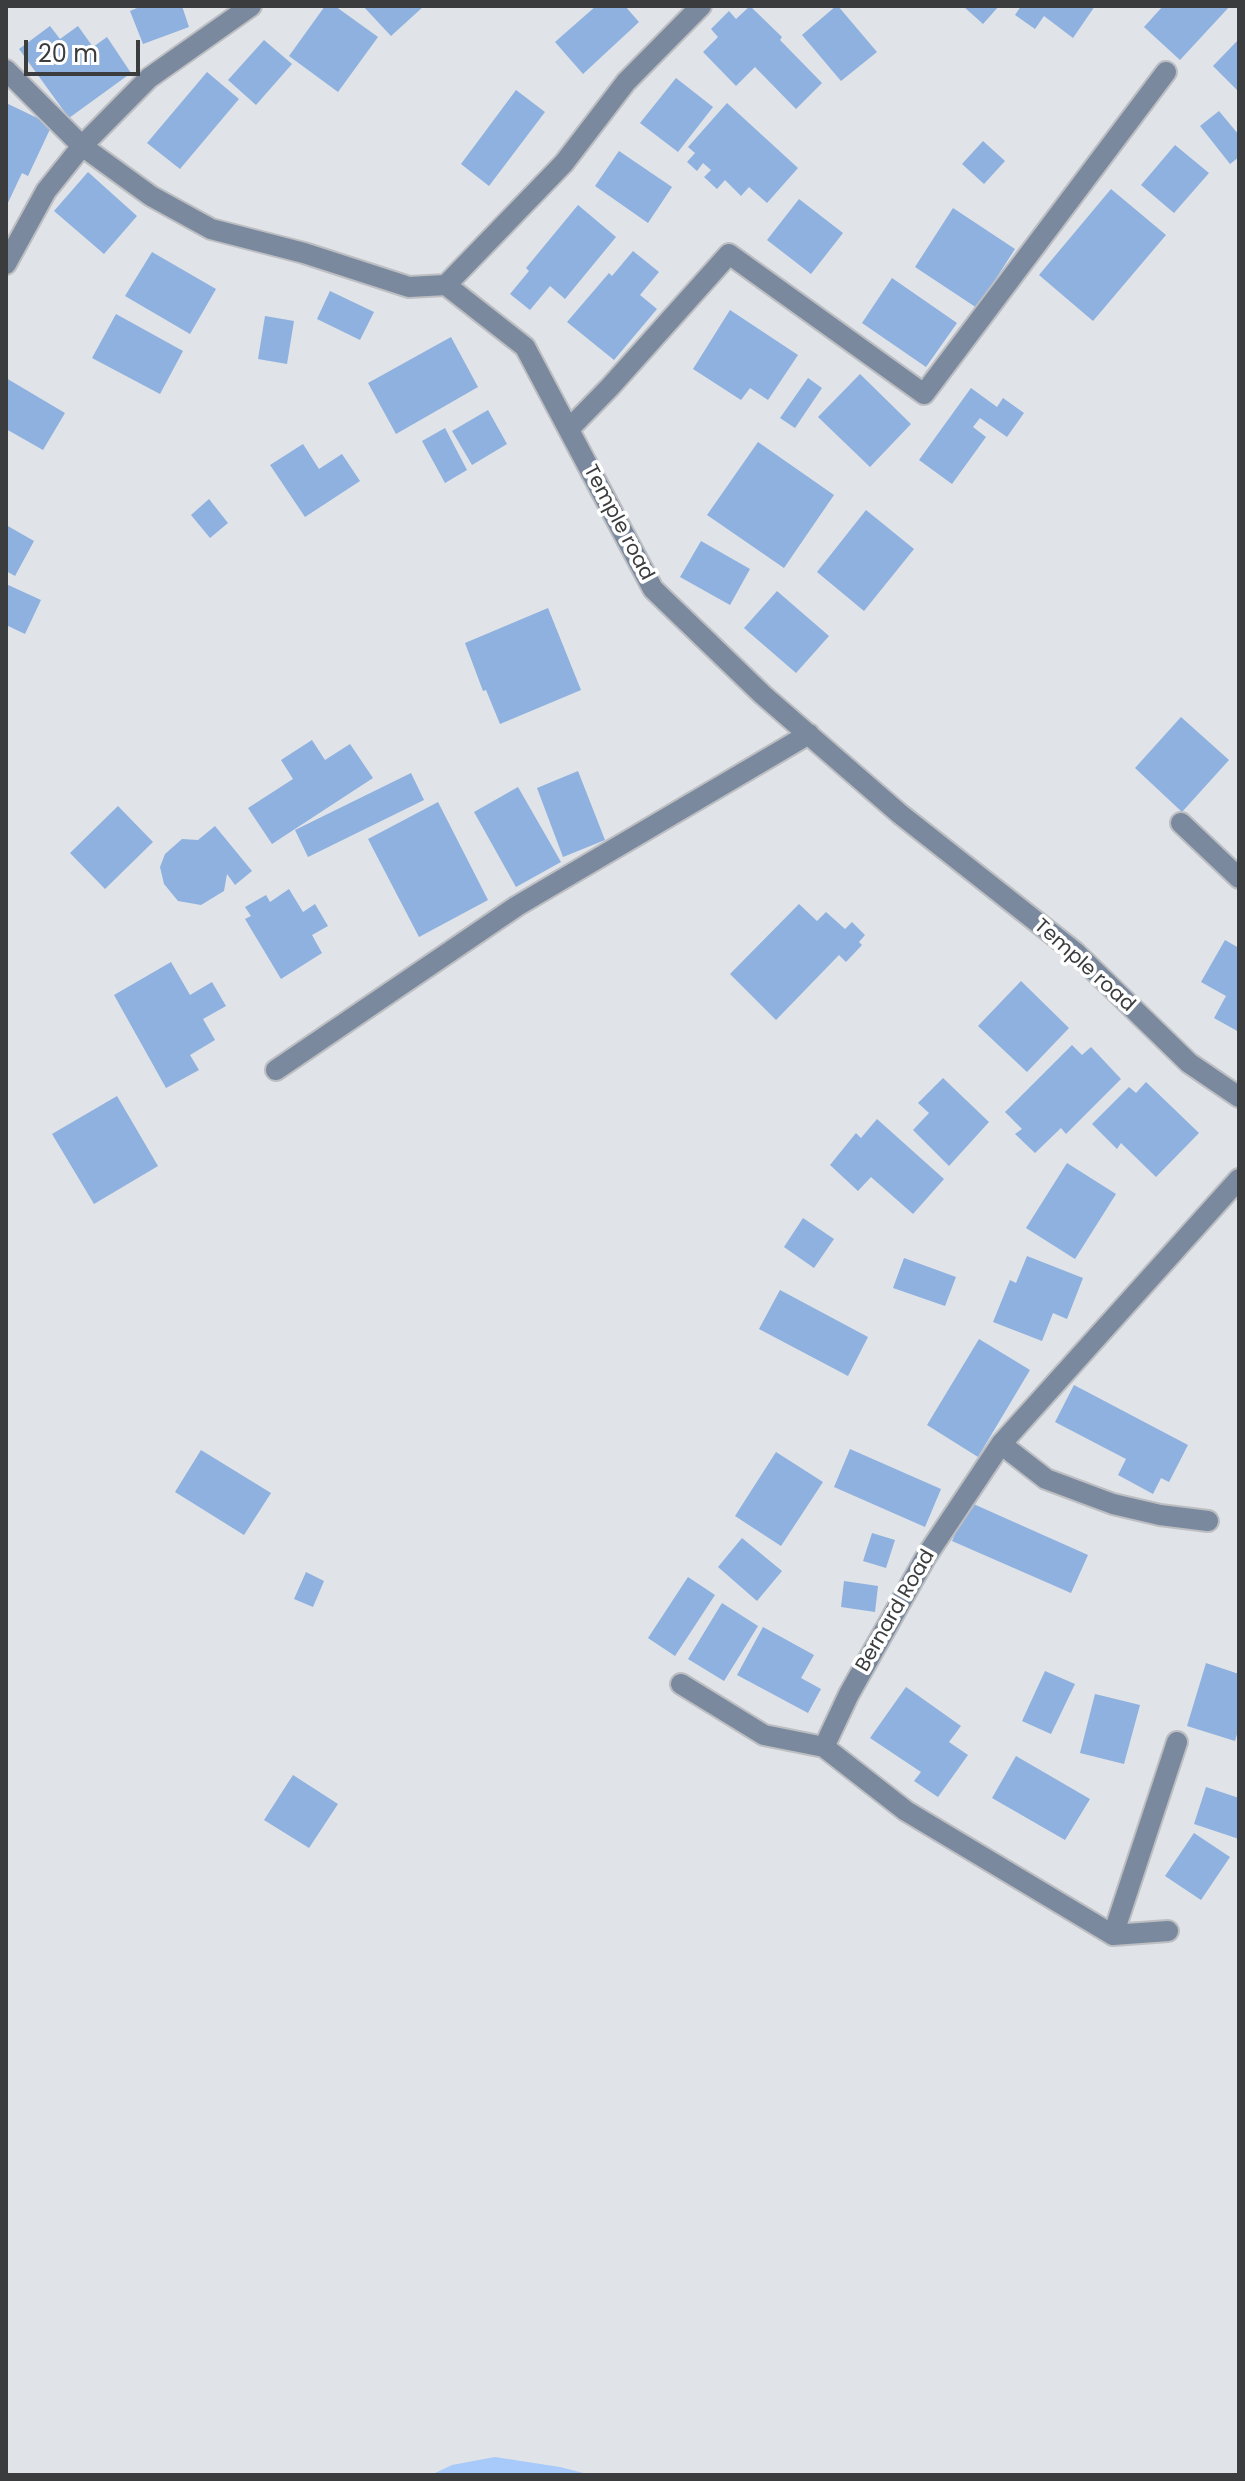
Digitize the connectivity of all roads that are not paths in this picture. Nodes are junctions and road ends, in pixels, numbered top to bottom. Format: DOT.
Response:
graph roads {
  1 [pos="251,6"];
  2 [pos="701,6"];
  3 [pos="6,70"];
  4 [pos="1166,72"];
  5 [pos="82,146"];
  6 [pos="6,264"];
  7 [pos="446,285"];
  8 [pos="569,429"];
  9 [pos="809,734"];
  10 [pos="1181,823"];
  11 [pos="1239,878"];
  12 [pos="276,1070"];
  13 [pos="1239,1097"];
  14 [pos="1239,1179"];
  15 [pos="1001,1444"];
  16 [pos="1208,1521"];
  17 [pos="681,1684"];
  18 [pos="1177,1742"];
  19 [pos="824,1747"];
  20 [pos="1168,1931"];
  21 [pos="1113,1935"];
  1 -- 5 [label="street"];
  2 -- 7 [label="street"];
  3 -- 5 [label="street"];
  4 -- 8 [label="street"];
  5 -- 6 [label="street"];
  5 -- 7 [label="street"];
  7 -- 8 [label="street, Temple road"];
  8 -- 9 [label="street, Temple road"];
  9 -- 12 [label="street"];
  9 -- 13 [label="street, Temple road"];
  10 -- 11 [label="street"];
  14 -- 15 [label="street, Bernard Road"];
  15 -- 16 [label="street"];
  15 -- 19 [label="street, Bernard Road"];
  17 -- 19 [label="street"];
  18 -- 21 [label="street"];
  19 -- 21 [label="street"];
  20 -- 21 [label="street"];
}
